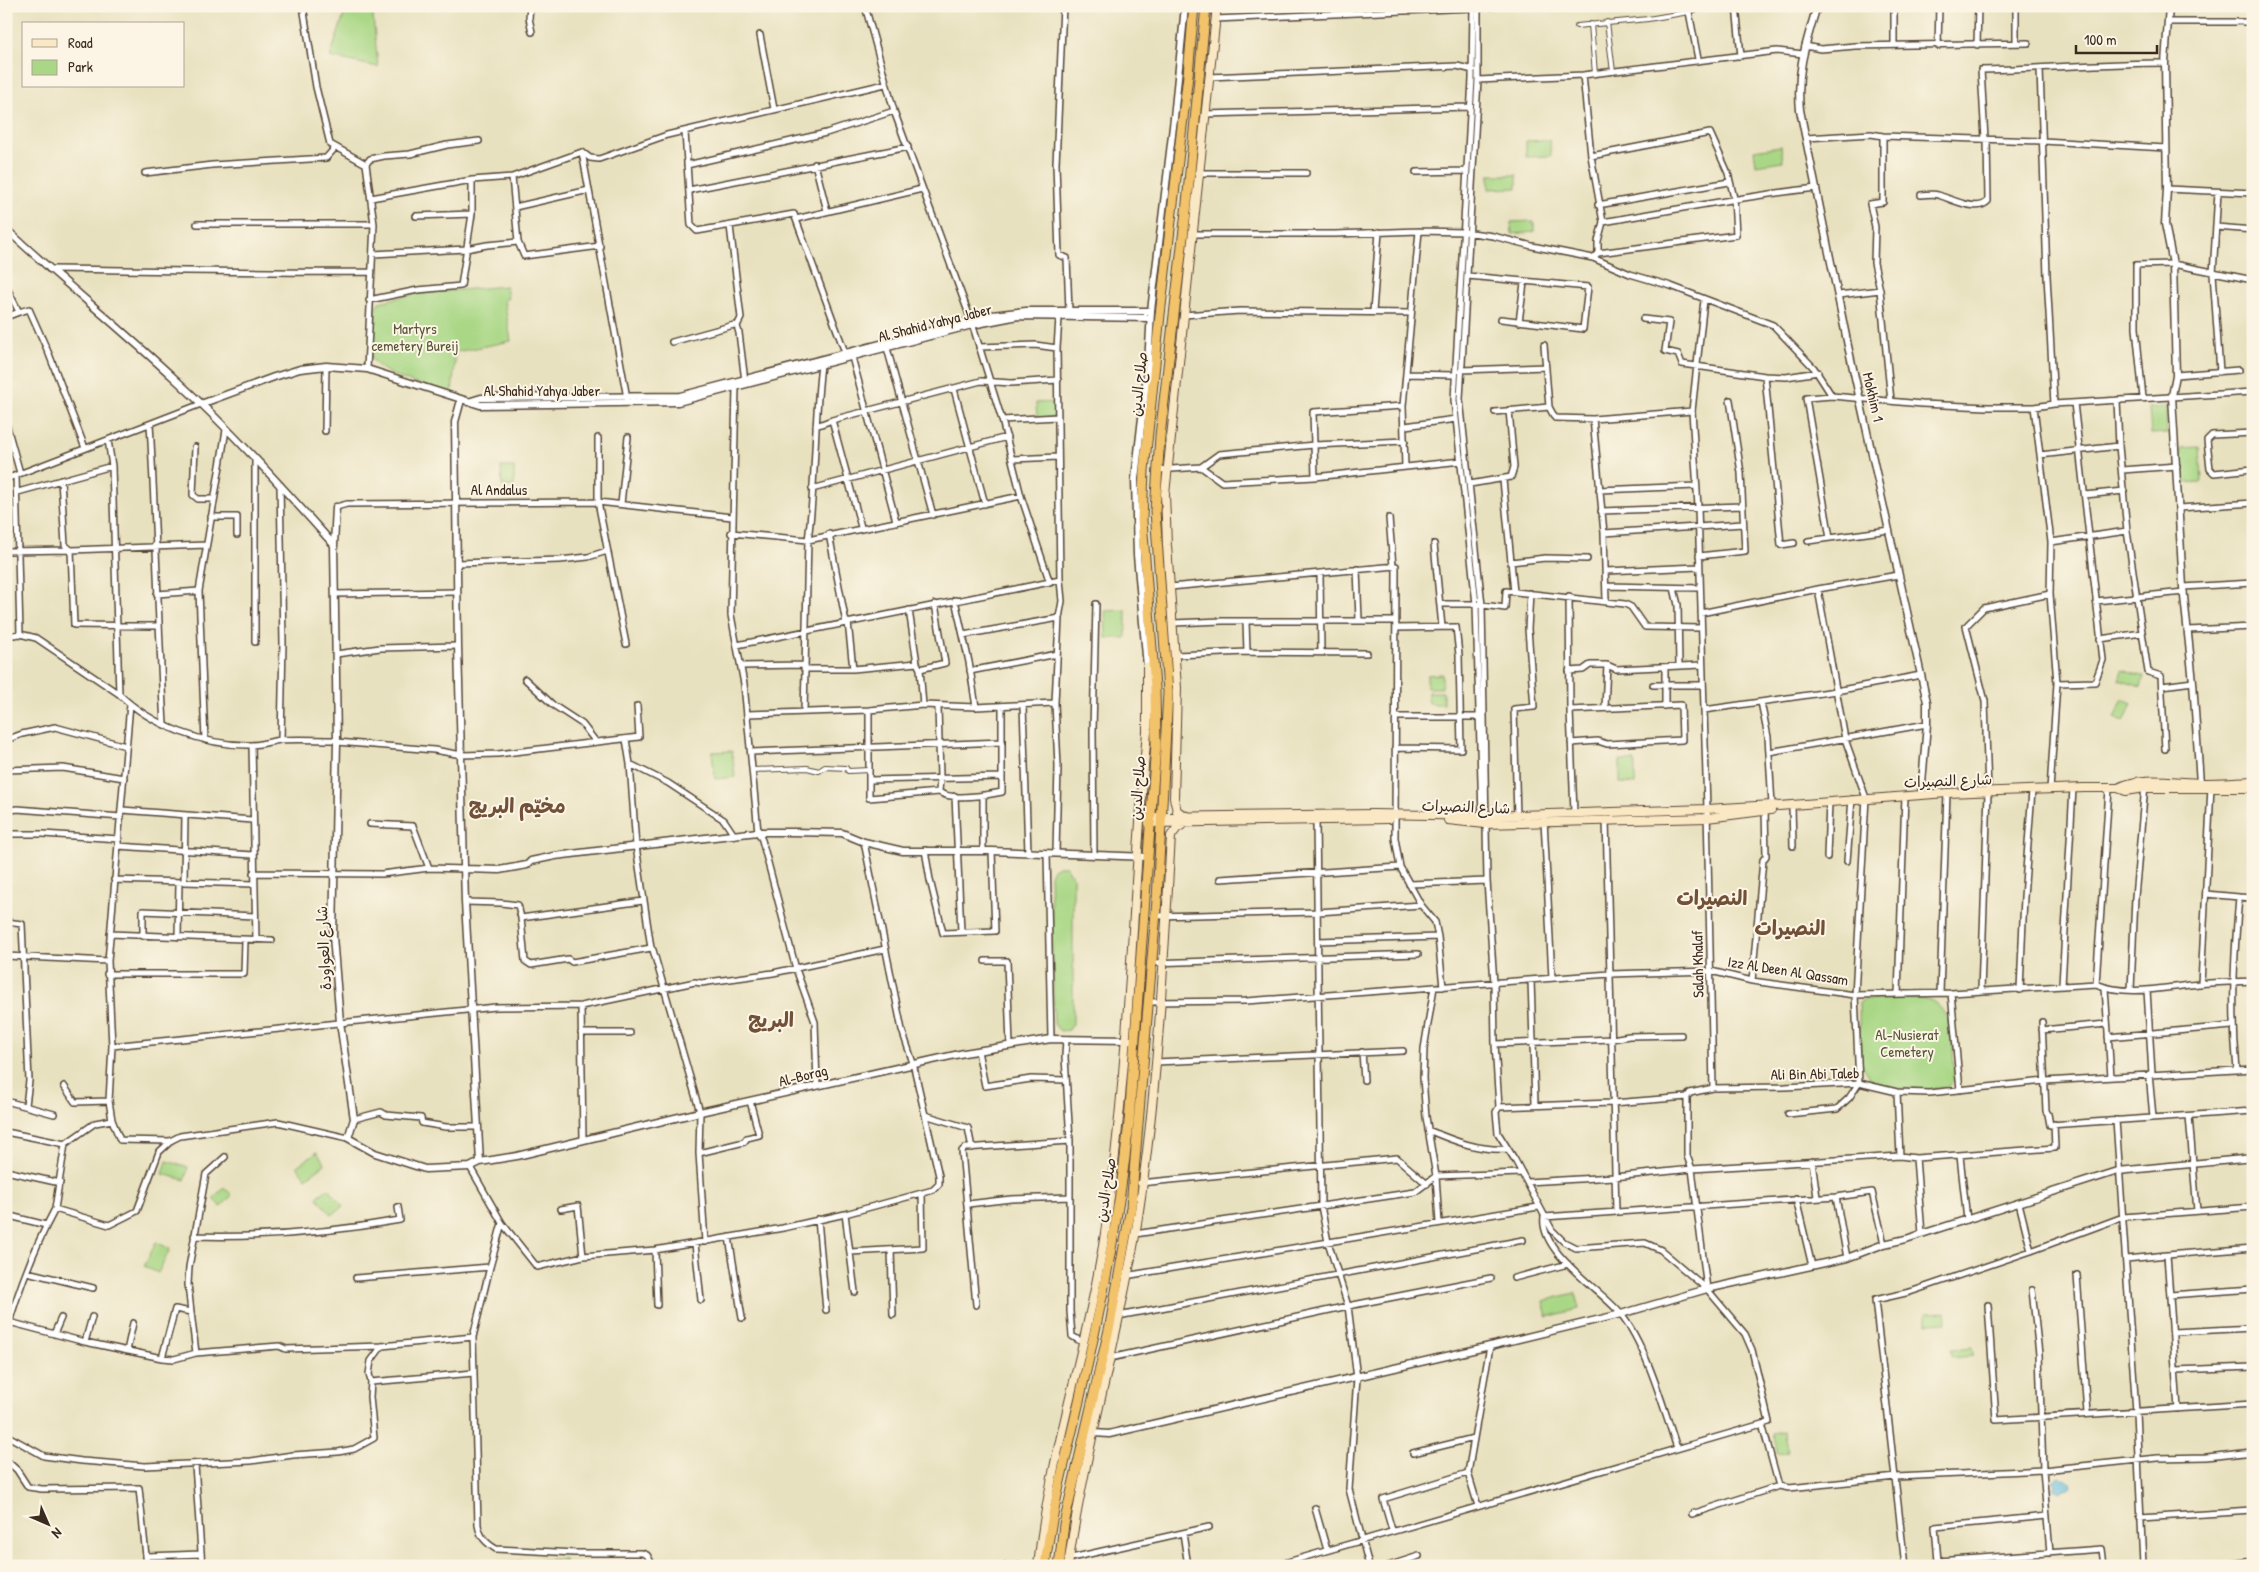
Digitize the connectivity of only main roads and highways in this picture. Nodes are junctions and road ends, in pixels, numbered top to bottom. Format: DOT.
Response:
graph roads {
  1 [pos="1194,6"];
  2 [pos="1206,6"];
  3 [pos="1216,6"];
  4 [pos="1194,173"];
  5 [pos="1145,460"];
  6 [pos="1158,467"];
  7 [pos="1152,659"];
  8 [pos="1146,667"];
  9 [pos="2253,781"];
  10 [pos="2146,785"];
  11 [pos="2211,786"];
  12 [pos="2253,788"];
  13 [pos="1770,807"];
  14 [pos="1606,816"];
  15 [pos="1394,817"];
  16 [pos="1193,818"];
  17 [pos="1544,818"];
  18 [pos="1150,820"];
  19 [pos="1161,821"];
  20 [pos="1184,824"];
  21 [pos="1157,963"];
  22 [pos="1129,1040"];
  23 [pos="1131,1235"];
  24 [pos="1123,1277"];
  25 [pos="1069,1562"];
  26 [pos="1059,1563"];
  27 [pos="1040,1565"];
  1 -- 5 [label="highway, صلاح الدين"];
  2 -- 4 [label="highway, صلاح الدين"];
  3 -- 4 [label="main road"];
  4 -- 6 [label="highway, صلاح الدين"];
  4 -- 16 [label="main road"];
  5 -- 6 [label="highway"];
  5 -- 7 [label="highway, صلاح الدين"];
  6 -- 19 [label="highway, صلاح الدين"];
  7 -- 8 [label="highway"];
  7 -- 18 [label="highway, صلاح الدين"];
  8 -- 22 [label="main road"];
  9 -- 11 [label="main road, شارع النصيرات"];
  10 -- 11 [label="main road, شارع النصيرات"];
  10 -- 11 [label="main road, شارع النصيرات"];
  10 -- 13 [label="main road, شارع النصيرات"];
  11 -- 12 [label="main road, شارع النصيرات"];
  13 -- 14 [label="main road, شارع النصيرات"];
  13 -- 14 [label="main road, شارع النصيرات"];
  14 -- 17 [label="main road, شارع النصيرات"];
  14 -- 17 [label="main road, شارع النصيرات"];
  15 -- 16 [label="main road, شارع النصيرات"];
  15 -- 17 [label="main road, شارع النصيرات"];
  15 -- 20 [label="main road, شارع النصيرات"];
  16 -- 19 [label="main road, شارع النصيرات"];
  18 -- 19 [label="main road, شارع النصيرات"];
  18 -- 22 [label="highway, صلاح الدين"];
  19 -- 20 [label="main road, شارع النصيرات"];
  19 -- 21 [label="highway, صلاح الدين"];
  20 -- 21 [label="main road"];
  21 -- 23 [label="highway, صلاح الدين"];
  21 -- 23 [label="main road"];
  22 -- 27 [label="main road"];
  22 -- 27 [label="highway, صلاح الدين"];
  23 -- 24 [label="highway, صلاح الدين"];
  24 -- 25 [label="main road"];
  24 -- 26 [label="highway, صلاح الدين"];
}
